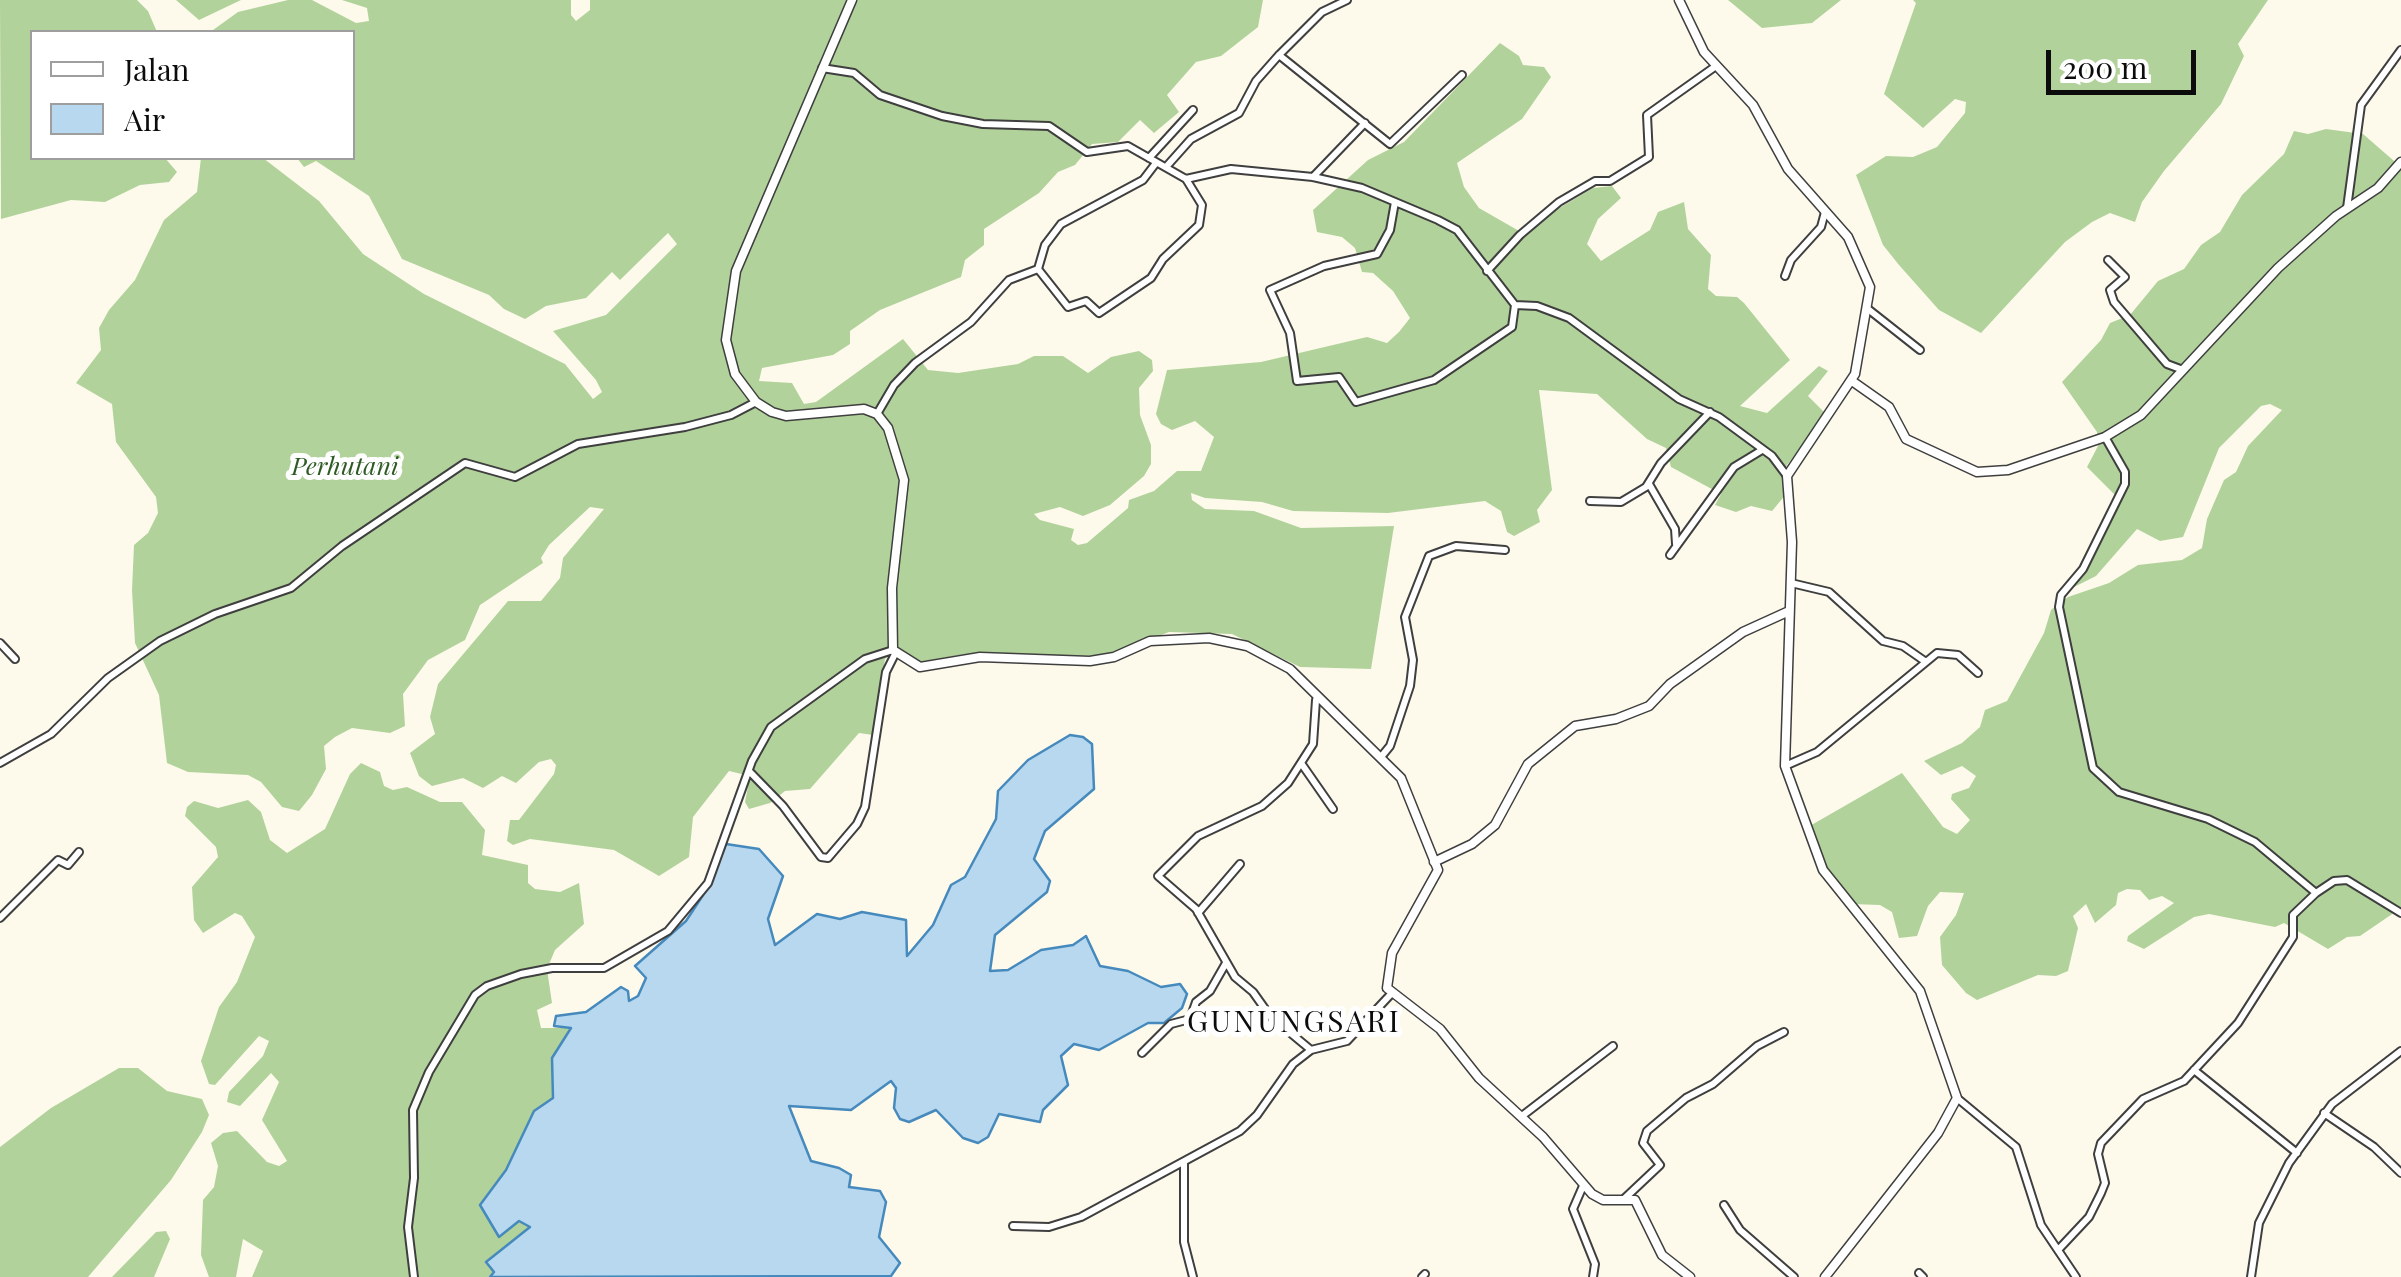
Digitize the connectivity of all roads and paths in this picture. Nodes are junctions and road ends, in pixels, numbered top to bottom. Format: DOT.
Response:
graph roads {
  1 [pos="852,0"];
  2 [pos="1346,0"];
  3 [pos="1679,0"];
  4 [pos="2401,50"];
  5 [pos="1279,55"];
  6 [pos="1716,66"];
  7 [pos="822,68"];
  8 [pos="1462,75"];
  9 [pos="1192,110"];
  10 [pos="1366,122"];
  11 [pos="1152,161"];
  12 [pos="2401,162"];
  13 [pos="1166,167"];
  14 [pos="1313,178"];
  15 [pos="1186,179"];
  16 [pos="1395,202"];
  17 [pos="2346,208"];
  18 [pos="1826,211"];
  19 [pos="2108,260"];
  20 [pos="1038,269"];
  21 [pos="1488,271"];
  22 [pos="1785,276"];
  23 [pos="1515,306"];
  24 [pos="1868,309"];
  25 [pos="1920,350"];
  26 [pos="2182,370"];
  27 [pos="1852,381"];
  28 [pos="756,402"];
  29 [pos="1710,412"];
  30 [pos="877,414"];
  31 [pos="2105,437"];
  32 [pos="1762,450"];
  33 [pos="1787,470"];
  34 [pos="1650,484"];
  35 [pos="1590,500"];
  36 [pos="1676,546"];
  37 [pos="1505,550"];
  38 [pos="1670,554"];
  39 [pos="1791,583"];
  40 [pos="1787,612"];
  41 [pos="0,643"];
  42 [pos="894,652"];
  43 [pos="15,659"];
  44 [pos="1926,662"];
  45 [pos="1978,674"];
  46 [pos="1316,700"];
  47 [pos="1380,758"];
  48 [pos="0,763"];
  49 [pos="1301,763"];
  50 [pos="1785,766"];
  51 [pos="749,771"];
  52 [pos="1333,808"];
  53 [pos="79,852"];
  54 [pos="1434,862"];
  55 [pos="1240,864"];
  56 [pos="2316,893"];
  57 [pos="1198,913"];
  58 [pos="2401,913"];
  59 [pos="0,918"];
  60 [pos="1227,962"];
  61 [pos="1392,994"];
  62 [pos="1784,1032"];
  63 [pos="1614,1046"];
  64 [pos="1311,1050"];
  65 [pos="2401,1051"];
  66 [pos="1142,1053"];
  67 [pos="2194,1070"];
  68 [pos="1957,1098"];
  69 [pos="2324,1112"];
  70 [pos="1522,1116"];
  71 [pos="2297,1153"];
  72 [pos="1184,1164"];
  73 [pos="2401,1173"];
  74 [pos="1583,1186"];
  75 [pos="1625,1198"];
  76 [pos="1724,1206"];
  77 [pos="1013,1226"];
  78 [pos="2058,1250"];
  79 [pos="414,1277"];
  80 [pos="1193,1277"];
  81 [pos="1593,1277"];
  82 [pos="1690,1277"];
  83 [pos="1794,1277"];
  84 [pos="1825,1277"];
  85 [pos="2076,1277"];
  86 [pos="2251,1277"];
  1 -- 7 [label="street"];
  2 -- 5 [label="street"];
  3 -- 6 [label="street"];
  4 -- 17 [label="street"];
  5 -- 10 [label="street"];
  5 -- 13 [label="street"];
  6 -- 18 [label="street"];
  6 -- 21 [label="street"];
  7 -- 11 [label="street"];
  7 -- 28 [label="street"];
  8 -- 10 [label="street"];
  9 -- 11 [label="street"];
  10 -- 14 [label="street"];
  11 -- 13 [label="street"];
  11 -- 20 [label="street"];
  12 -- 17 [label="street"];
  13 -- 15 [label="street"];
  14 -- 15 [label="street"];
  14 -- 16 [label="street"];
  15 -- 20 [label="street"];
  16 -- 21 [label="street"];
  16 -- 23 [label="street"];
  17 -- 26 [label="street"];
  18 -- 22 [label="street"];
  18 -- 24 [label="street"];
  19 -- 26 [label="street"];
  20 -- 30 [label="street"];
  21 -- 23 [label="street"];
  23 -- 29 [label="street"];
  24 -- 25 [label="street"];
  24 -- 27 [label="street"];
  26 -- 31 [label="street"];
  27 -- 31 [label="street"];
  27 -- 33 [label="street"];
  28 -- 30 [label="street"];
  28 -- 48 [label="street"];
  29 -- 32 [label="street"];
  29 -- 34 [label="street"];
  30 -- 42 [label="street"];
  31 -- 56 [label="street"];
  32 -- 33 [label="street"];
  32 -- 36 [label="street"];
  33 -- 39 [label="street"];
  34 -- 35 [label="street"];
  34 -- 36 [label="street"];
  36 -- 38 [label="street"];
  37 -- 47 [label="street"];
  39 -- 40 [label="street"];
  39 -- 44 [label="street"];
  40 -- 50 [label="street"];
  40 -- 54 [label="street"];
  41 -- 43 [label="street"];
  42 -- 46 [label="street"];
  42 -- 51 [label="street"];
  42 -- 51 [label="street"];
  44 -- 45 [label="street"];
  44 -- 50 [label="street"];
  46 -- 47 [label="street"];
  46 -- 49 [label="street"];
  47 -- 54 [label="street"];
  49 -- 52 [label="street"];
  49 -- 57 [label="street"];
  50 -- 68 [label="street"];
  51 -- 79 [label="street"];
  53 -- 59 [label="street"];
  54 -- 61 [label="street"];
  55 -- 57 [label="street"];
  56 -- 58 [label="street"];
  56 -- 67 [label="street"];
  57 -- 60 [label="street"];
  60 -- 64 [label="street"];
  60 -- 66 [label="street"];
  61 -- 64 [label="street"];
  61 -- 70 [label="street"];
  62 -- 75 [label="street"];
  63 -- 70 [label="street"];
  64 -- 72 [label="street"];
  65 -- 69 [label="street"];
  67 -- 71 [label="street"];
  67 -- 78 [label="street"];
  68 -- 78 [label="street"];
  68 -- 84 [label="street"];
  69 -- 71 [label="street"];
  69 -- 73 [label="street"];
  70 -- 74 [label="street"];
  71 -- 86 [label="street"];
  72 -- 77 [label="street"];
  72 -- 80 [label="street"];
  74 -- 75 [label="street"];
  74 -- 81 [label="street"];
  75 -- 82 [label="street"];
  76 -- 83 [label="street"];
  78 -- 85 [label="street"];
}
